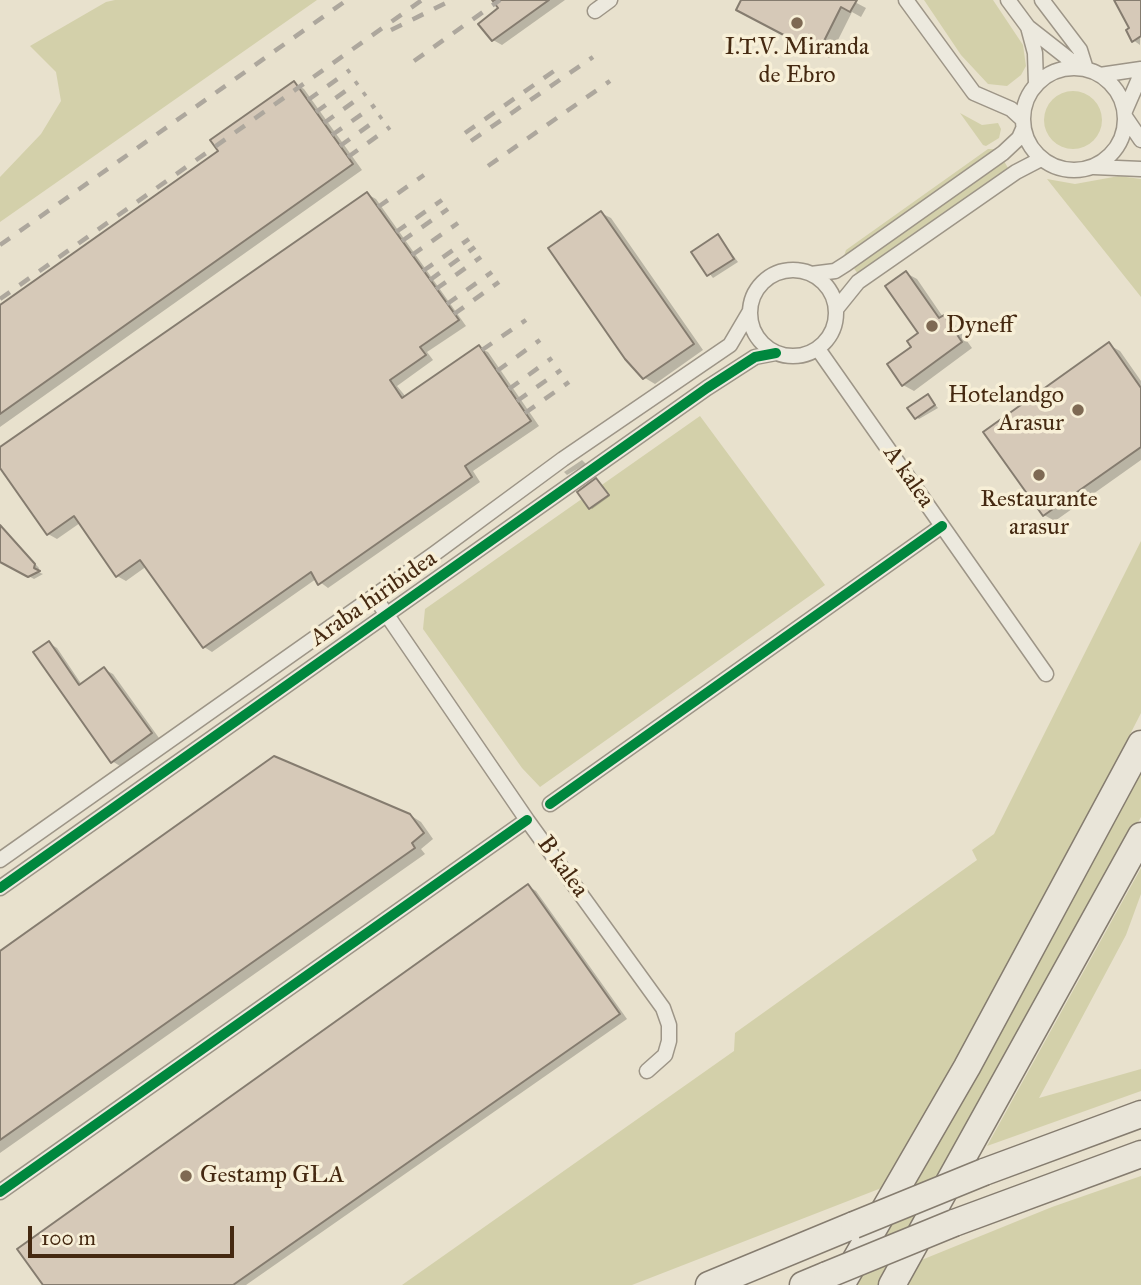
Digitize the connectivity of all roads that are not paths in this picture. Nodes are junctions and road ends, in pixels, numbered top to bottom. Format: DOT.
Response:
graph roads {
  1 [pos="610,0"];
  2 [pos="906,0"];
  3 [pos="1008,0"];
  4 [pos="1042,0"];
  5 [pos="595,11"];
  6 [pos="1028,27"];
  7 [pos="1082,68"];
  8 [pos="1141,71"];
  9 [pos="1100,75"];
  10 [pos="1035,86"];
  11 [pos="997,103"];
  12 [pos="1126,114"];
  13 [pos="1023,124"];
  14 [pos="1141,140"];
  15 [pos="1041,159"];
  16 [pos="1093,167"];
  17 [pos="1141,169"];
  18 [pos="811,274"];
  19 [pos="837,308"];
  20 [pos="750,311"];
  21 [pos="818,349"];
  22 [pos="776,353"];
  23 [pos="942,526"];
  24 [pos="374,596"];
  25 [pos="387,615"];
  26 [pos="1046,674"];
  27 [pos="1141,744"];
  28 [pos="550,804"];
  29 [pos="527,820"];
  30 [pos="1141,836"];
  31 [pos="0,860"];
  32 [pos="0,888"];
  33 [pos="648,1071"];
  34 [pos="1141,1114"];
  35 [pos="1141,1154"];
  36 [pos="0,1192"];
  37 [pos="823,1282"];
  38 [pos="709,1285"];
  39 [pos="892,1285"];
  1 -- 5 [label="street"];
  2 -- 11 [label="street"];
  3 -- 6 [label="street"];
  4 -- 7 [label="street"];
  6 -- 7 [label="street"];
  6 -- 10 [label="street"];
  7 -- 9 [label="street"];
  7 -- 10 [label="street"];
  8 -- 9 [label="street"];
  8 -- 12 [label="street"];
  9 -- 12 [label="street"];
  10 -- 11 [label="street"];
  10 -- 13 [label="street"];
  11 -- 13 [label="street"];
  12 -- 14 [label="street"];
  12 -- 16 [label="street"];
  13 -- 15 [label="street"];
  13 -- 18 [label="street"];
  15 -- 16 [label="street"];
  15 -- 19 [label="street"];
  16 -- 17 [label="street"];
  18 -- 19 [label="street"];
  18 -- 20 [label="street"];
  19 -- 21 [label="street"];
  20 -- 22 [label="street"];
  20 -- 24 [label="street, Araba hiribidea"];
  21 -- 22 [label="street"];
  21 -- 23 [label="street, A kalea"];
  22 -- 25 [label="street, Araba hiribidea"];
  23 -- 26 [label="street, A kalea"];
  23 -- 28 [label="street"];
  24 -- 25 [label="street, B kalea"];
  24 -- 31 [label="street, Araba hiribidea"];
  25 -- 29 [label="street, B kalea"];
  25 -- 32 [label="street, Araba hiribidea"];
  27 -- 37 [label="highway"];
  29 -- 33 [label="street, B kalea"];
  29 -- 36 [label="street"];
  30 -- 39 [label="highway"];
  34 -- 38 [label="highway, bridge"];
  35 -- 37 [label="highway, bridge"];
}
